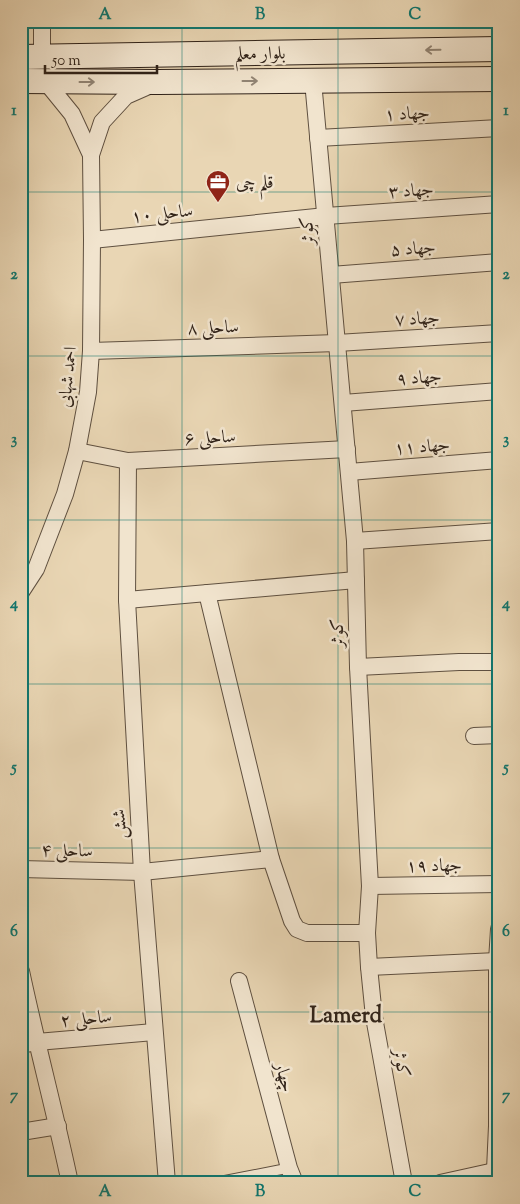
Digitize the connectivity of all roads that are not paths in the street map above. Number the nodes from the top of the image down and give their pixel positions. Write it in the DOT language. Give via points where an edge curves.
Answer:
graph roads {
  1 [pos="42,21"];
  2 [pos="470,50"];
  3 [pos="499,50"];
  4 [pos="32,57"];
  5 [pos="471,79"];
  6 [pos="499,79"];
  7 [pos="21,81"];
  8 [pos="313,81"];
  9 [pos="46,82"];
  10 [pos="157,82"];
  11 [pos="499,128"];
  12 [pos="318,138"];
  13 [pos="91,154"];
  14 [pos="499,204"];
  15 [pos="326,216"];
  16 [pos="92,240"];
  17 [pos="499,262"];
  18 [pos="331,275"];
  19 [pos="499,333"];
  20 [pos="337,343"];
  21 [pos="91,351"];
  22 [pos="499,391"];
  23 [pos="343,403"];
  24 [pos="347,449"];
  25 [pos="77,451"];
  26 [pos="499,460"];
  27 [pos="128,461"];
  28 [pos="349,472"];
  29 [pos="499,531"];
  30 [pos="355,541"];
  31 [pos="356,580"];
  32 [pos="21,592"];
  33 [pos="207,593"];
  34 [pos="127,600"];
  35 [pos="499,662"];
  36 [pos="358,667"];
  37 [pos="499,735"];
  38 [pos="474,736"];
  39 [pos="271,859"];
  40 [pos="21,869"];
  41 [pos="142,872"];
  42 [pos="499,884"];
  43 [pos="370,886"];
  44 [pos="499,929"];
  45 [pos="366,934"];
  46 [pos="497,961"];
  47 [pos="369,967"];
  48 [pos="21,970"];
  49 [pos="239,981"];
  50 [pos="154,1032"];
  51 [pos="29,1044"];
  52 [pos="58,1126"];
  53 [pos="21,1132"];
  54 [pos="497,1170"];
  55 [pos="292,1176"];
  56 [pos="70,1183"];
  57 [pos="167,1183"];
  58 [pos="212,1183"];
  59 [pos="404,1183"];
  60 [pos="440,1183"];
  1 -- 4 [label="street"];
  2 -- 3 [label="street, بلوار معلم"];
  2 -- 4 [label="street, بلوار معلم, one-way"];
  2 -- 5 [label="street"];
  5 -- 6 [label="street, بلوار معلم"];
  5 -- 8 [label="street, بلوار معلم"];
  7 -- 9 [label="street, بلوار معلم"];
  10 -- 8 [label="street, بلوار معلم, one-way"];
  8 -- 12 [label="street, کوثر"];
  9 -- 10 [label="street, بلوار معلم, one-way"];
  9 -- 13 [label="street, احمد شهابی" via="72,114"];
  10 -- 13 [label="street, احمد شهابی" via="126,96 102,122"];
  11 -- 12 [label="street, جهاد ۱"];
  12 -- 15 [label="street, کوثر"];
  13 -- 16 [label="street, احمد شهابی"];
  14 -- 15 [label="street, جهاد ۳"];
  15 -- 16 [label="street, ساحلی ۱۰"];
  15 -- 18 [label="street, کوثر"];
  16 -- 21 [label="street, احمد شهابی"];
  17 -- 18 [label="street, جهاد ۵"];
  18 -- 20 [label="street, کوثر"];
  19 -- 20 [label="street, جهاد ۷"];
  20 -- 21 [label="street, ساحلی ۸"];
  20 -- 23 [label="street, کوثر"];
  21 -- 25 [label="street, احمد شهابی" via="88,392"];
  22 -- 23 [label="street, جهاد ۹"];
  23 -- 24 [label="street, کوثر"];
  24 -- 27 [label="street, ساحلی ۶"];
  24 -- 28 [label="street, کوثر"];
  25 -- 27 [label="street, ساحلی ۶"];
  25 -- 32 [label="street, احمد شهابی" via="65,494 36,568"];
  26 -- 28 [label="street, جهاد ۱۱"];
  27 -- 34 [label="street, شش"];
  28 -- 30 [label="street, کوثر"];
  29 -- 30 [label="street"];
  30 -- 31 [label="street, کوثر"];
  31 -- 33 [label="street"];
  31 -- 36 [label="street, کوثر"];
  33 -- 34 [label="street"];
  33 -- 39 [label="street"];
  34 -- 41 [label="street, شش"];
  35 -- 36 [label="street"];
  36 -- 43 [label="street, کوثر"];
  37 -- 38 [label="street"];
  39 -- 41 [label="street, ساحلی ۴"];
  39 -- 45 [label="street" via="297,929 307,933"];
  40 -- 41 [label="street, ساحلی ۴"];
  41 -- 50 [label="street, شش"];
  42 -- 43 [label="street, جهاد ۱۹"];
  43 -- 45 [label="street, کوثر"];
  44 -- 46 [label="street"];
  45 -- 47 [label="street, کوثر"];
  46 -- 47 [label="street"];
  46 -- 54 [label="street"];
  47 -- 59 [label="street, کوثر" via="374,1017"];
  48 -- 51 [label="street"];
  49 -- 55 [label="street, چهار"];
  50 -- 51 [label="street, ساحلی ۲"];
  50 -- 57 [label="street, شش"];
  51 -- 52 [label="street"];
  52 -- 53 [label="street"];
  52 -- 56 [label="street"];
  54 -- 60 [label="street"];
  55 -- 58 [label="lane"];
}
